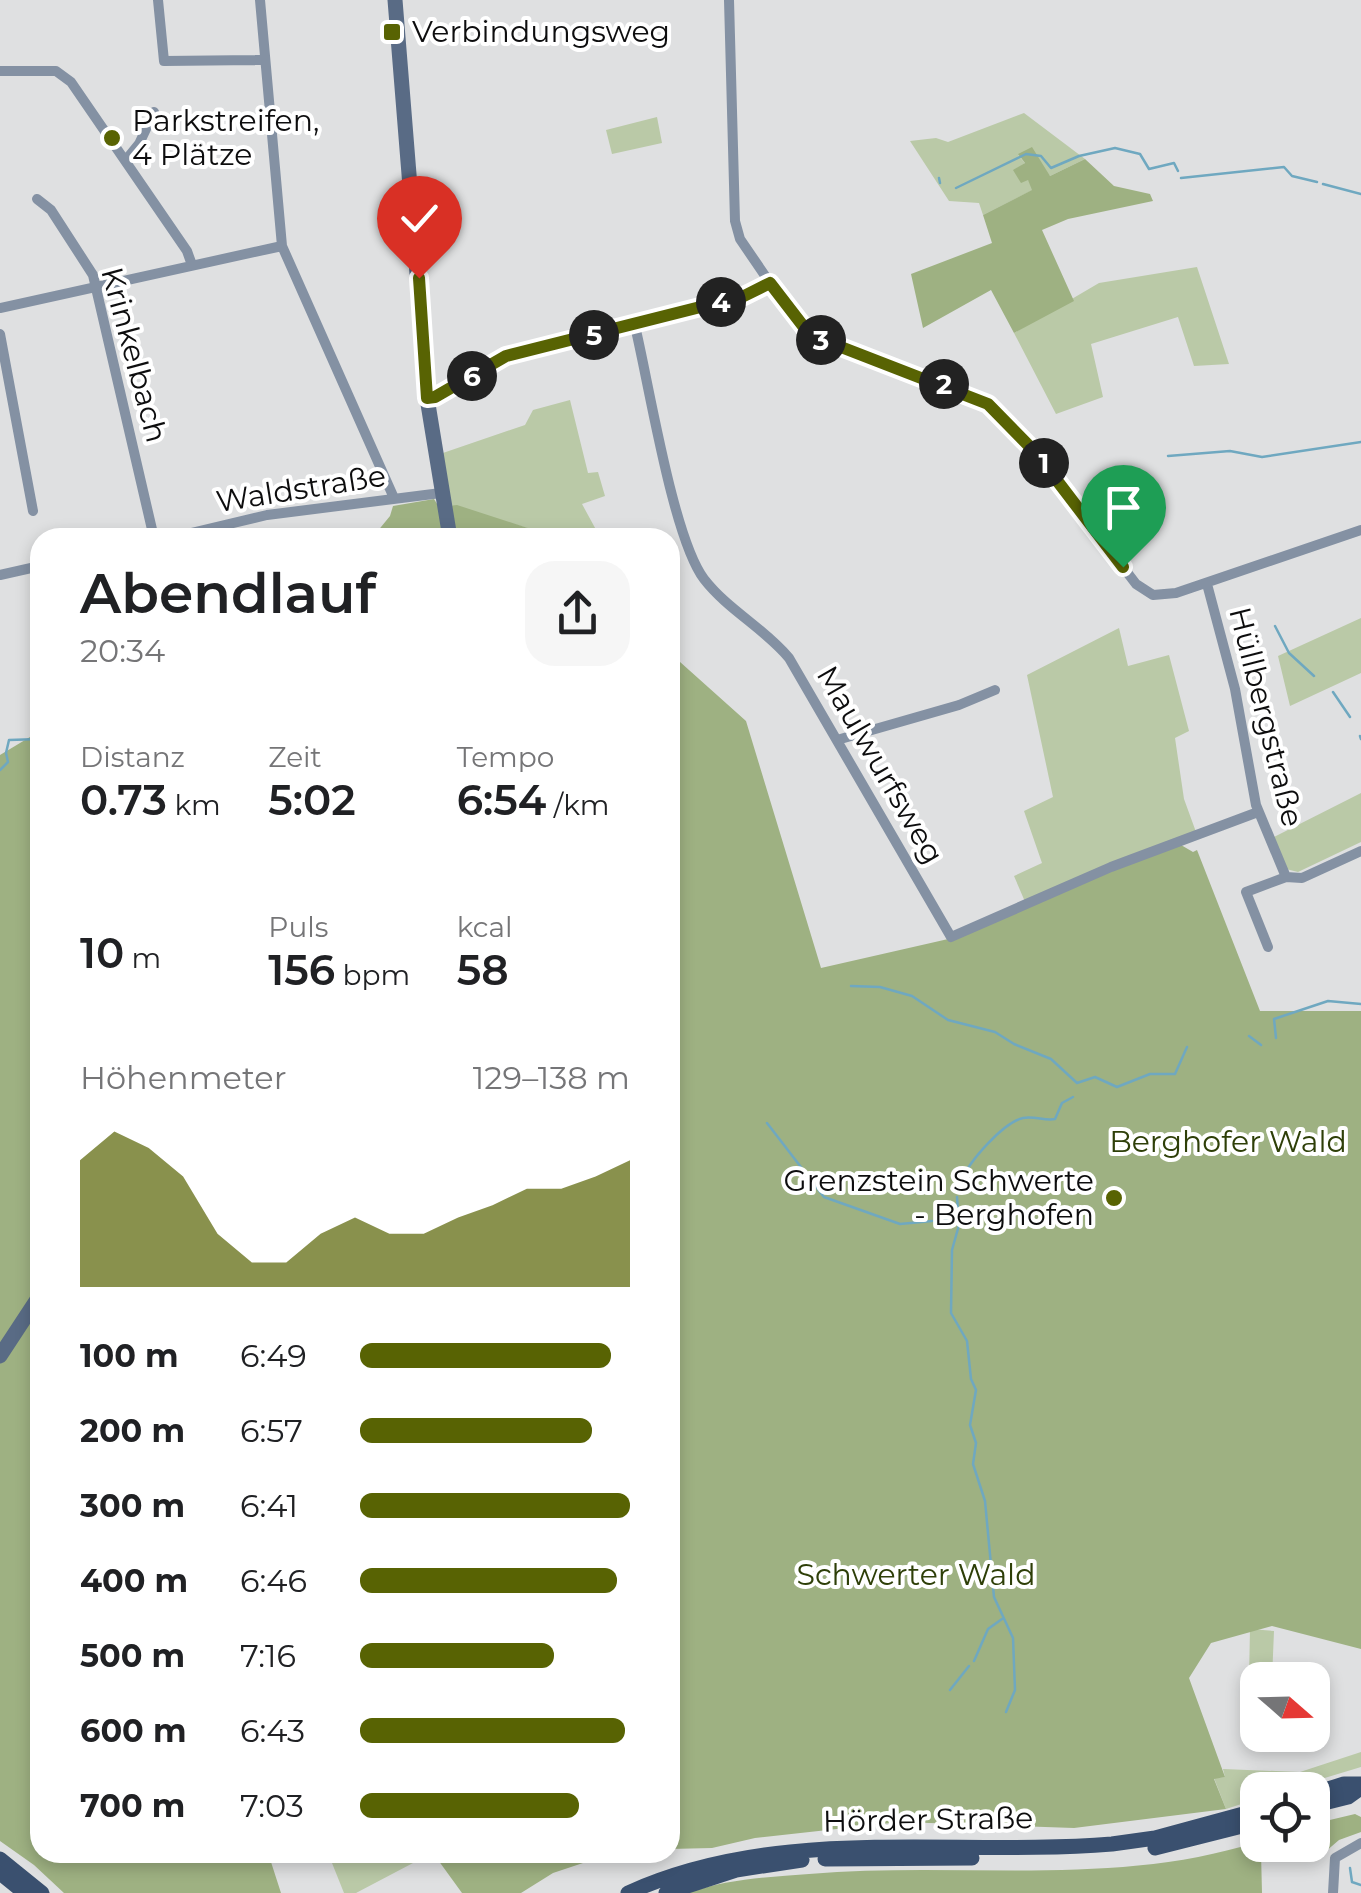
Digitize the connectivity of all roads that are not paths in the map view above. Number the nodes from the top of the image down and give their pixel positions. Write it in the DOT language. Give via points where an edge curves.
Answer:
graph roads {
  1 [pos="158,0"];
  2 [pos="260,0"];
  3 [pos="395,0"];
  4 [pos="729,0"];
  5 [pos="265,60"];
  6 [pos="0,71"];
  7 [pos="154,112"];
  8 [pos="126,160"];
  9 [pos="36,199"];
  10 [pos="282,246"];
  11 [pos="192,265"];
  12 [pos="770,283"];
  13 [pos="97,287"];
  14 [pos="0,308"];
  15 [pos="636,326"];
  16 [pos="0,334"];
  17 [pos="427,398"];
  18 [pos="441,494"];
  19 [pos="394,498"];
  20 [pos="32,511"];
  21 [pos="152,528"];
  22 [pos="212,528"];
  23 [pos="448,528"];
  24 [pos="1361,530"];
  25 [pos="30,568"];
  26 [pos="0,574"];
  27 [pos="1207,584"];
  28 [pos="995,690"];
  29 [pos="837,740"];
  30 [pos="1258,812"];
  31 [pos="1361,851"];
  32 [pos="1286,878"];
  33 [pos="1268,947"];
  34 [pos="30,1310"];
  35 [pos="0,1356"];
  36 [pos="1361,1786"];
  37 [pos="1330,1788"];
  38 [pos="1330,1802"];
  39 [pos="1240,1820"];
  40 [pos="1234,1823"];
  41 [pos="1240,1823"];
  42 [pos="1361,1843"];
  43 [pos="0,1859"];
  44 [pos="0,1872"];
  45 [pos="25,1893"];
  46 [pos="42,1893"];
  47 [pos="628,1893"];
  48 [pos="666,1893"];
  49 [pos="1333,1893"];
  1 -- 5 [label="street" via="164,61"];
  2 -- 5 [label="street"];
  3 -- 17 [label="main road"];
  4 -- 12 [label="street" via="735,221"];
  5 -- 10 [label="street"];
  6 -- 8 [label="street" via="64,76"];
  7 -- 8 [label="street"];
  8 -- 11 [label="street"];
  9 -- 13 [label="street, Krinkelbach" via="52,210"];
  10 -- 11 [label="street"];
  10 -- 19 [label="street"];
  11 -- 13 [label="street"];
  12 -- 15 [label="street"];
  12 -- 27 [label="street" via="810,335 971,394 996,410 1141,589 1162,596"];
  13 -- 14 [label="street"];
  13 -- 21 [label="street, Krinkelbach"];
  15 -- 17 [label="street" via="506,356"];
  15 -- 29 [label="street, Maulwurfsweg" via="697,568 789,658"];
  16 -- 20 [label="street"];
  17 -- 18 [label="main road"];
  18 -- 19 [label="street, Waldstraße"];
  18 -- 23 [label="main road"];
  19 -- 22 [label="street, Waldstraße"];
  24 -- 27 [label="street"];
  25 -- 26 [label="street"];
  27 -- 30 [label="street, Hüllbergstraße"];
  28 -- 29 [label="street"];
  29 -- 30 [label="street, Maulwurfsweg" via="951,937"];
  30 -- 32 [label="street, Hüllbergstraße"];
  31 -- 32 [label="street" via="1302,878"];
  32 -- 33 [label="street" via="1246,892"];
  34 -- 35 [label="main road"];
  36 -- 37 [label="main road"];
  36 -- 38 [label="main road"];
  39 -- 40 [label="main road"];
  40 -- 41 [label="main road"];
  40 -- 47 [label="main road, Hörder Straße" via="1090,1846 777,1852 712,1863"];
  40 -- 48 [label="main road, Hörder Straße" via="1171,1845 1109,1854 765,1864"];
  42 -- 49 [label="street" via="1335,1858"];
  43 -- 46 [label="main road"];
  44 -- 45 [label="main road"];
}
